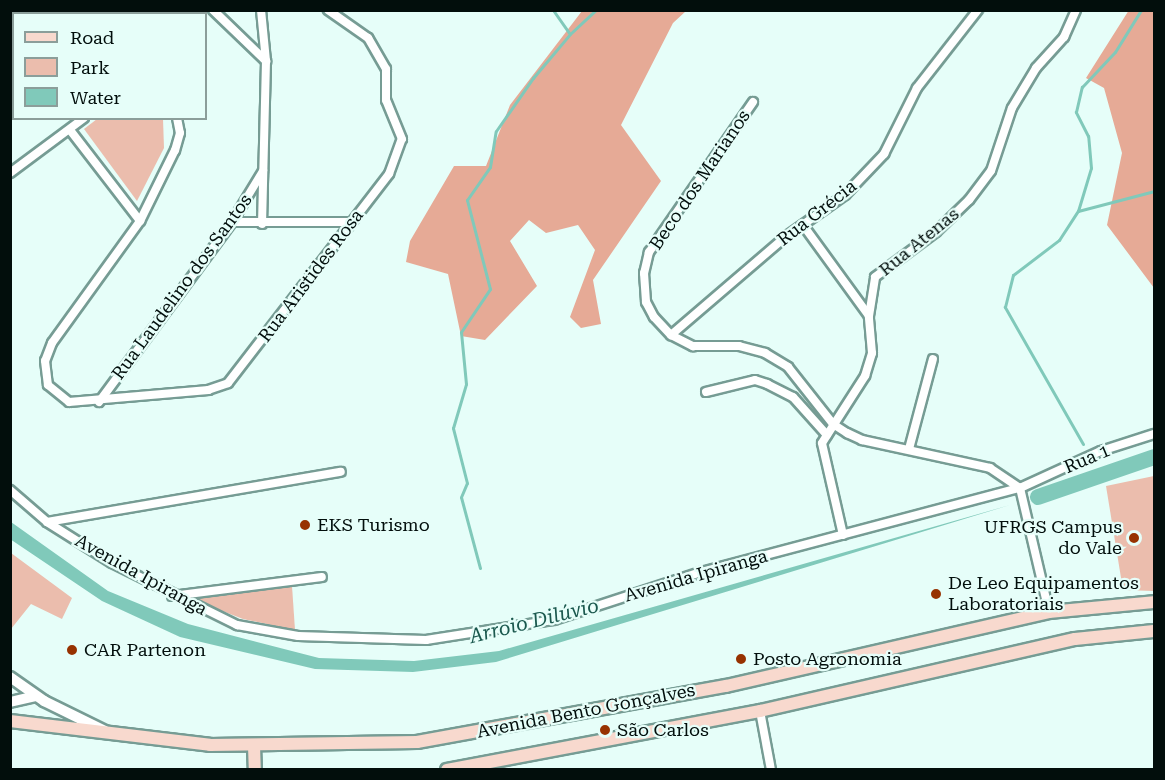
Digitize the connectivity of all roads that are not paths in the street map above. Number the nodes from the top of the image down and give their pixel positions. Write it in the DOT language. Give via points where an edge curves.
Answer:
graph roads {
  1 [pos="213,10"];
  2 [pos="261,10"];
  3 [pos="328,10"];
  4 [pos="978,10"];
  5 [pos="1076,10"];
  6 [pos="267,61"];
  7 [pos="753,102"];
  8 [pos="82,120"];
  9 [pos="177,120"];
  10 [pos="70,130"];
  11 [pos="263,171"];
  12 [pos="10,173"];
  13 [pos="140,221"];
  14 [pos="232,222"];
  15 [pos="351,222"];
  16 [pos="262,224"];
  17 [pos="802,225"];
  18 [pos="869,316"];
  19 [pos="671,335"];
  20 [pos="933,359"];
  21 [pos="706,392"];
  22 [pos="99,402"];
  23 [pos="833,424"];
  24 [pos="1155,434"];
  25 [pos="827,435"];
  26 [pos="909,449"];
  27 [pos="341,472"];
  28 [pos="1020,488"];
  29 [pos="10,490"];
  30 [pos="47,522"];
  31 [pos="843,535"];
  32 [pos="322,578"];
  33 [pos="172,596"];
  34 [pos="1155,602"];
  35 [pos="1048,612"];
  36 [pos="1155,631"];
  37 [pos="10,677"];
  38 [pos="35,696"];
  39 [pos="10,702"];
  40 [pos="760,711"];
  41 [pos="10,721"];
  42 [pos="116,736"];
  43 [pos="254,746"];
  44 [pos="255,770"];
  45 [pos="447,770"];
  46 [pos="771,770"];
  1 -- 6 [label="street"];
  2 -- 6 [label="street, Rua Laudelino dos Santos"];
  3 -- 15 [label="street, Rua Aristides Rosa" via="368,38 378,51 386,69 386,100 402,139 389,174"];
  4 -- 17 [label="street, Rua Grécia" via="917,88 884,154 845,195"];
  5 -- 18 [label="street, Rua Atenas" via="1064,37 1036,68 1012,108 991,171 969,200 936,232 875,277"];
  6 -- 11 [label="street, Rua Laudelino dos Santos"];
  7 -- 19 [label="street, Beco dos Marianos" via="649,252 644,273 646,302"];
  8 -- 10 [label="street"];
  9 -- 13 [label="street" via="180,133 175,150"];
  10 -- 12 [label="street"];
  10 -- 13 [label="street"];
  11 -- 14 [label="street, Rua Laudelino dos Santos"];
  11 -- 16 [label="street, Rua Laudelino dos Santos"];
  13 -- 22 [label="street, Rua Aristides Rosa" via="52,343 45,361 48,385 69,402"];
  14 -- 16 [label="street"];
  14 -- 22 [label="street, Rua Laudelino dos Santos"];
  15 -- 16 [label="street"];
  15 -- 22 [label="street, Rua Aristides Rosa" via="228,383 208,390"];
  17 -- 18 [label="street"];
  17 -- 19 [label="street, Rua Grécia"];
  18 -- 23 [label="street, Rua Atenas" via="872,353 865,376"];
  19 -- 23 [label="street" via="693,346 739,346 765,353 788,367"];
  20 -- 26 [label="street"];
  21 -- 25 [label="street" via="755,380 767,384 793,397"];
  23 -- 25 [label="street, Rua Atenas"];
  23 -- 26 [label="street" via="862,440"];
  24 -- 28 [label="street, Rua 1" via="1101,451"];
  25 -- 31 [label="street" via="823,450"];
  26 -- 28 [label="street" via="990,468"];
  27 -- 30 [label="street"];
  28 -- 31 [label="street, Avenida Ipiranga"];
  28 -- 35 [label="street"];
  29 -- 30 [label="street, Avenida Ipiranga"];
  30 -- 33 [label="street, Avenida Ipiranga"];
  31 -- 33 [label="street, Avenida Ipiranga" via="693,574 554,620 426,640 298,636 237,625"];
  32 -- 33 [label="street"];
  34 -- 35 [label="main road, Avenida Bento Gonçalves"];
  35 -- 43 [label="main road, Avenida Bento Gonçalves" via="726,686 417,742"];
  36 -- 40 [label="main road, Avenida Bento Gonçalves" via="1075,639"];
  37 -- 38 [label="main road"];
  38 -- 39 [label="main road"];
  38 -- 42 [label="main road"];
  40 -- 45 [label="main road, Avenida Bento Gonçalves"];
  40 -- 46 [label="street"];
  41 -- 42 [label="main road, Avenida Bento Gonçalves"];
  42 -- 43 [label="main road, Avenida Bento Gonçalves"];
  43 -- 44 [label="main road"];
}
